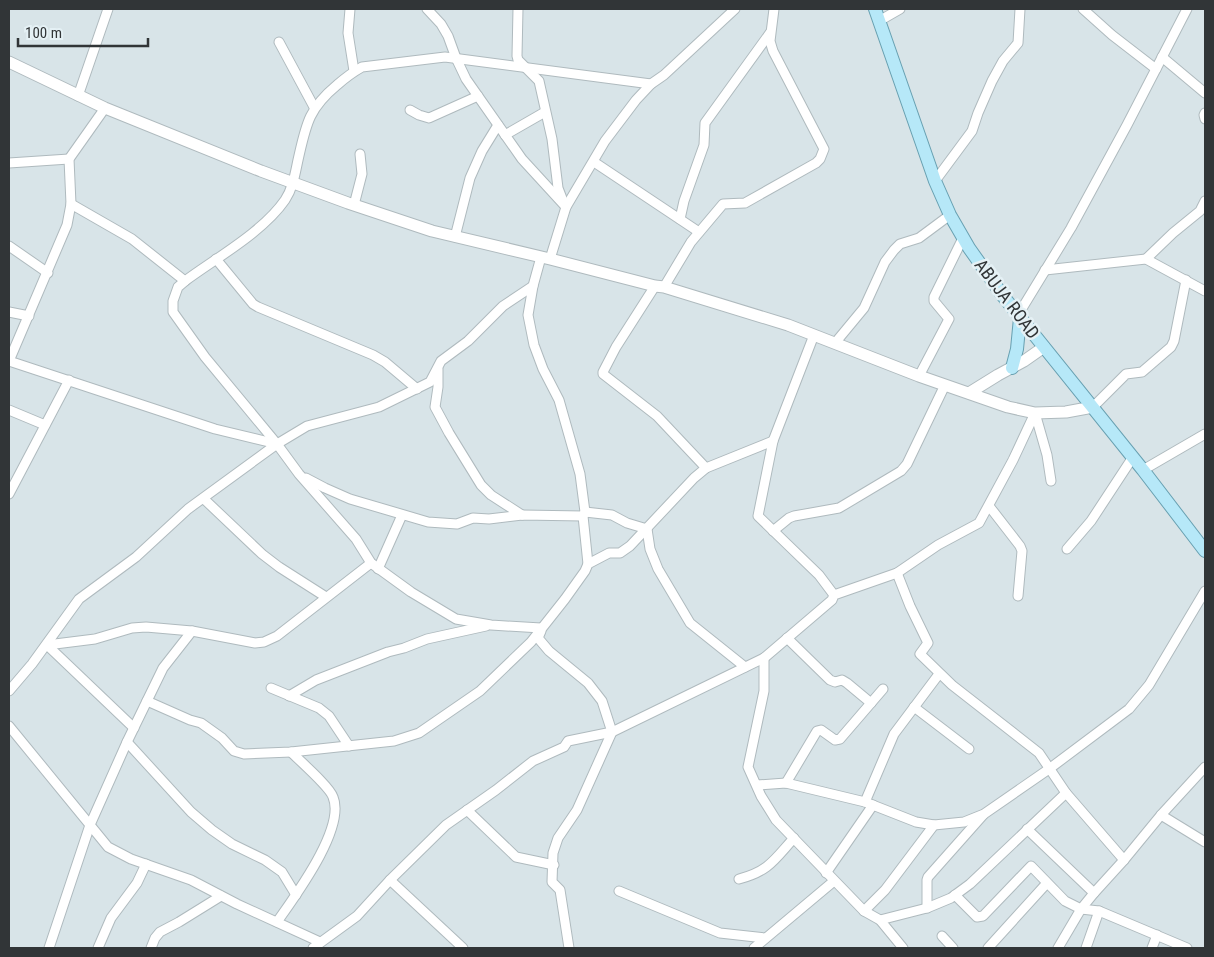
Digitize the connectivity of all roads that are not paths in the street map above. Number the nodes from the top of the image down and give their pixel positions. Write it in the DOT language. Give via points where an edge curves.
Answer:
graph roads {
  1 [pos="108,9"];
  2 [pos="350,9"];
  3 [pos="427,9"];
  4 [pos="518,9"];
  5 [pos="735,9"];
  6 [pos="774,9"];
  7 [pos="900,9"];
  8 [pos="1020,9"];
  9 [pos="1083,9"];
  10 [pos="1187,9"];
  11 [pos="877,15"];
  12 [pos="770,33"];
  13 [pos="279,42"];
  14 [pos="1162,57"];
  15 [pos="456,58"];
  16 [pos="9,62"];
  17 [pos="527,69"];
  18 [pos="1156,69"];
  19 [pos="354,71"];
  20 [pos="651,84"];
  21 [pos="1205,93"];
  22 [pos="78,96"];
  23 [pos="478,96"];
  24 [pos="104,108"];
  25 [pos="314,108"];
  26 [pos="410,110"];
  27 [pos="545,112"];
  28 [pos="1205,113"];
  29 [pos="1205,119"];
  30 [pos="498,126"];
  31 [pos="505,135"];
  32 [pos="360,154"];
  33 [pos="69,159"];
  34 [pos="594,162"];
  35 [pos="9,163"];
  36 [pos="935,181"];
  37 [pos="293,183"];
  38 [pos="1205,201"];
  39 [pos="71,204"];
  40 [pos="354,205"];
  41 [pos="566,207"];
  42 [pos="1203,212"];
  43 [pos="950,215"];
  44 [pos="680,219"];
  45 [pos="699,232"];
  46 [pos="456,237"];
  47 [pos="962,238"];
  48 [pos="9,246"];
  49 [pos="546,258"];
  50 [pos="216,259"];
  51 [pos="1146,259"];
  52 [pos="1045,270"];
  53 [pos="48,273"];
  54 [pos="1186,280"];
  55 [pos="185,281"];
  56 [pos="533,286"];
  57 [pos="659,287"];
  58 [pos="1205,291"];
  59 [pos="9,312"];
  60 [pos="29,316"];
  61 [pos="1019,316"];
  62 [pos="814,335"];
  63 [pos="835,343"];
  64 [pos="1044,347"];
  65 [pos="9,361"];
  66 [pos="438,368"];
  67 [pos="1012,368"];
  68 [pos="919,376"];
  69 [pos="69,380"];
  70 [pos="944,385"];
  71 [pos="418,389"];
  72 [pos="968,394"];
  73 [pos="1093,407"];
  74 [pos="9,410"];
  75 [pos="1035,413"];
  76 [pos="45,425"];
  77 [pos="1205,434"];
  78 [pos="773,441"];
  79 [pos="277,444"];
  80 [pos="1133,457"];
  81 [pos="706,468"];
  82 [pos="1144,470"];
  83 [pos="299,474"];
  84 [pos="1051,481"];
  85 [pos="9,494"];
  86 [pos="204,498"];
  87 [pos="989,506"];
  88 [pos="584,514"];
  89 [pos="402,515"];
  90 [pos="522,515"];
  91 [pos="647,529"];
  92 [pos="773,531"];
  93 [pos="1067,549"];
  94 [pos="1205,551"];
  95 [pos="588,564"];
  96 [pos="375,566"];
  97 [pos="897,573"];
  98 [pos="1205,591"];
  99 [pos="834,595"];
  100 [pos="1018,596"];
  101 [pos="326,597"];
  102 [pos="491,625"];
  103 [pos="541,629"];
  104 [pos="192,632"];
  105 [pos="787,638"];
  106 [pos="47,645"];
  107 [pos="764,658"];
  108 [pos="745,667"];
  109 [pos="939,674"];
  110 [pos="271,688"];
  111 [pos="883,689"];
  112 [pos="9,691"];
  113 [pos="289,696"];
  114 [pos="147,701"];
  115 [pos="871,703"];
  116 [pos="914,706"];
  117 [pos="9,726"];
  118 [pos="134,728"];
  119 [pos="612,732"];
  120 [pos="127,742"];
  121 [pos="350,746"];
  122 [pos="969,749"];
  123 [pos="291,752"];
  124 [pos="1205,767"];
  125 [pos="1049,770"];
  126 [pos="786,782"];
  127 [pos="757,785"];
  128 [pos="1066,793"];
  129 [pos="869,804"];
  130 [pos="467,810"];
  131 [pos="984,814"];
  132 [pos="1161,815"];
  133 [pos="90,825"];
  134 [pos="934,825"];
  135 [pos="1027,829"];
  136 [pos="794,838"];
  137 [pos="1205,842"];
  138 [pos="1124,860"];
  139 [pos="146,864"];
  140 [pos="554,865"];
  141 [pos="826,873"];
  142 [pos="739,879"];
  143 [pos="390,880"];
  144 [pos="834,881"];
  145 [pos="1047,883"];
  146 [pos="619,891"];
  147 [pos="1094,893"];
  148 [pos="296,895"];
  149 [pos="955,895"];
  150 [pos="221,896"];
  151 [pos="927,908"];
  152 [pos="1081,909"];
  153 [pos="864,911"];
  154 [pos="1099,911"];
  155 [pos="880,920"];
  156 [pos="277,922"];
  157 [pos="1157,935"];
  158 [pos="942,936"];
  159 [pos="765,938"];
  160 [pos="320,942"];
  161 [pos="49,948"];
  162 [pos="98,948"];
  163 [pos="151,948"];
  164 [pos="312,948"];
  165 [pos="463,948"];
  166 [pos="568,948"];
  167 [pos="754,948"];
  168 [pos="903,948"];
  169 [pos="953,948"];
  170 [pos="988,948"];
  171 [pos="1058,948"];
  172 [pos="1086,948"];
  173 [pos="1152,948"];
  174 [pos="1187,948"];
  1 -- 22 [label="street"];
  2 -- 19 [label="street" via="348,33"];
  3 -- 15 [label="street" via="441,24"];
  4 -- 17 [label="street" via="517,56"];
  5 -- 20 [label="street"];
  6 -- 12 [label="street"];
  7 -- 11 [label="street"];
  8 -- 36 [label="street" via="1018,42 992,81 972,131"];
  9 -- 18 [label="street"];
  10 -- 14 [label="street"];
  11 -- 36 [label="main road, ABUJA ROAD"];
  12 -- 44 [label="street" via="705,123 704,146"];
  12 -- 45 [label="street" via="773,51 824,149 823,155 816,163 745,203 722,204"];
  13 -- 25 [label="street"];
  14 -- 18 [label="street"];
  14 -- 21 [label="street"];
  15 -- 17 [label="street"];
  15 -- 19 [label="street" via="362,67"];
  15 -- 23 [label="street"];
  16 -- 22 [label="street"];
  17 -- 20 [label="street"];
  17 -- 27 [label="street" via="540,81"];
  18 -- 52 [label="street"];
  19 -- 25 [label="street"];
  20 -- 34 [label="street" via="605,141"];
  22 -- 24 [label="street"];
  23 -- 26 [label="street" via="429,118"];
  23 -- 30 [label="street"];
  24 -- 33 [label="street"];
  24 -- 37 [label="street"];
  25 -- 37 [label="street" via="306,124"];
  27 -- 31 [label="street"];
  27 -- 41 [label="street" via="558,188"];
  28 -- 29 [label="street"];
  30 -- 31 [label="street"];
  30 -- 46 [label="street" via="470,178"];
  31 -- 41 [label="street" via="522,159"];
  32 -- 40 [label="street" via="362,174"];
  33 -- 35 [label="street"];
  33 -- 39 [label="street"];
  34 -- 41 [label="street"];
  34 -- 44 [label="street"];
  36 -- 43 [label="main road, ABUJA ROAD"];
  37 -- 40 [label="street"];
  37 -- 50 [label="street" via="287,198 269,220"];
  38 -- 42 [label="street"];
  39 -- 53 [label="street" via="67,226"];
  39 -- 55 [label="street" via="132,240"];
  40 -- 46 [label="street"];
  41 -- 49 [label="street"];
  42 -- 51 [label="street" via="1173,233"];
  43 -- 47 [label="main road, ABUJA ROAD"];
  43 -- 63 [label="street" via="919,238 900,244 894,250 864,308"];
  44 -- 45 [label="street"];
  45 -- 57 [label="street" via="672,277"];
  46 -- 49 [label="street"];
  47 -- 61 [label="main road, ABUJA ROAD"];
  47 -- 68 [label="street" via="934,297 949,319"];
  48 -- 53 [label="street"];
  49 -- 56 [label="street"];
  49 -- 57 [label="street"];
  50 -- 55 [label="street"];
  50 -- 71 [label="street" via="252,304 373,355"];
  51 -- 52 [label="street"];
  51 -- 54 [label="street"];
  52 -- 61 [label="street"];
  53 -- 60 [label="street"];
  54 -- 58 [label="street"];
  54 -- 73 [label="street" via="1171,347 1142,372 1126,374"];
  55 -- 79 [label="street" via="178,287 172,301 173,312 205,357"];
  56 -- 66 [label="street" via="503,306"];
  56 -- 88 [label="street" via="528,315 534,345 558,400 580,474"];
  57 -- 62 [label="street"];
  57 -- 81 [label="street" via="616,347 603,374 657,416"];
  59 -- 60 [label="street"];
  60 -- 65 [label="street"];
  61 -- 64 [label="main road, ABUJA ROAD"];
  61 -- 67 [label="main road"];
  62 -- 63 [label="street"];
  62 -- 78 [label="street"];
  63 -- 68 [label="street"];
  64 -- 67 [label="street"];
  64 -- 73 [label="main road, ABUJA ROAD"];
  65 -- 69 [label="street"];
  66 -- 71 [label="street" via="430,382"];
  66 -- 90 [label="street" via="435,407 449,433 481,486"];
  67 -- 72 [label="street"];
  68 -- 70 [label="street"];
  69 -- 76 [label="street"];
  69 -- 79 [label="street" via="215,429"];
  70 -- 72 [label="street"];
  70 -- 92 [label="street" via="901,471 839,508 794,516"];
  71 -- 79 [label="street" via="379,407 307,426"];
  72 -- 75 [label="street"];
  73 -- 75 [label="street"];
  73 -- 80 [label="main road, ABUJA ROAD"];
  74 -- 76 [label="street"];
  75 -- 84 [label="street"];
  75 -- 87 [label="street"];
  76 -- 85 [label="street"];
  77 -- 82 [label="street"];
  78 -- 81 [label="street"];
  78 -- 92 [label="street" via="758,516"];
  79 -- 83 [label="street"];
  79 -- 86 [label="street"];
  80 -- 82 [label="main road, ABUJA ROAD"];
  80 -- 93 [label="street" via="1091,521"];
  81 -- 91 [label="street"];
  82 -- 94 [label="main road, ABUJA ROAD"];
  83 -- 89 [label="street" via="350,499"];
  83 -- 96 [label="street" via="356,539"];
  86 -- 101 [label="street" via="262,554"];
  86 -- 106 [label="street" via="136,557 79,599"];
  87 -- 97 [label="street" via="979,523 938,545"];
  87 -- 100 [label="street" via="1022,551"];
  88 -- 90 [label="street"];
  88 -- 91 [label="street" via="612,515"];
  88 -- 95 [label="street"];
  89 -- 90 [label="street" via="428,522 457,524 472,518"];
  89 -- 96 [label="street"];
  91 -- 95 [label="street" via="620,553 609,553"];
  91 -- 108 [label="street" via="658,569 690,623"];
  92 -- 99 [label="street" via="819,575"];
  95 -- 103 [label="street"];
  96 -- 101 [label="street"];
  96 -- 102 [label="street" via="456,619"];
  97 -- 99 [label="street"];
  97 -- 109 [label="street" via="928,643 920,654"];
  98 -- 125 [label="street" via="1149,685 1136,701"];
  99 -- 105 [label="street"];
  101 -- 104 [label="street" via="277,636 264,642"];
  102 -- 103 [label="street"];
  102 -- 113 [label="street" via="427,639 388,652 316,680"];
  103 -- 119 [label="street" via="538,638 549,651 588,683 602,701"];
  103 -- 121 [label="street" via="480,691 419,733 394,741"];
  104 -- 106 [label="street" via="146,626 95,639"];
  104 -- 114 [label="street" via="163,668"];
  105 -- 107 [label="street"];
  105 -- 115 [label="street" via="830,680 842,680"];
  106 -- 112 [label="street"];
  106 -- 118 [label="street"];
  107 -- 108 [label="street"];
  107 -- 127 [label="street" via="764,692 748,766"];
  108 -- 119 [label="street"];
  109 -- 116 [label="street"];
  109 -- 125 [label="street" via="1038,753"];
  110 -- 113 [label="street"];
  111 -- 115 [label="street"];
  113 -- 121 [label="street" via="319,708 329,716"];
  114 -- 118 [label="street"];
  114 -- 123 [label="street" via="201,723 234,751 244,754"];
  115 -- 126 [label="street" via="837,740 821,730 817,732"];
  116 -- 122 [label="street"];
  116 -- 129 [label="street" via="894,734"];
  117 -- 133 [label="street"];
  118 -- 120 [label="street"];
  119 -- 130 [label="street" via="568,741 564,747 533,761"];
  119 -- 140 [label="street" via="577,810 558,838 553,853"];
  120 -- 133 [label="street"];
  120 -- 148 [label="street" via="190,812 232,844 282,872"];
  121 -- 123 [label="street"];
  123 -- 148 [label="street" via="333,796 336,817 319,858"];
  124 -- 132 [label="street"];
  125 -- 128 [label="street"];
  125 -- 131 [label="street"];
  126 -- 127 [label="street"];
  126 -- 129 [label="street"];
  127 -- 136 [label="street" via="776,820"];
  128 -- 135 [label="street"];
  128 -- 138 [label="street"];
  129 -- 134 [label="street" via="916,822"];
  129 -- 141 [label="street"];
  130 -- 140 [label="street" via="516,858"];
  130 -- 143 [label="street" via="446,825"];
  131 -- 134 [label="street" via="964,822"];
  131 -- 151 [label="street" via="928,877"];
  132 -- 137 [label="street"];
  132 -- 138 [label="street"];
  133 -- 139 [label="street" via="108,847"];
  133 -- 161 [label="street"];
  134 -- 153 [label="street" via="885,890"];
  135 -- 147 [label="street"];
  135 -- 149 [label="street"];
  136 -- 141 [label="street"];
  136 -- 142 [label="street" via="766,868"];
  138 -- 147 [label="street"];
  139 -- 150 [label="street" via="191,880"];
  139 -- 162 [label="street" via="137,883 110,918"];
  140 -- 166 [label="street" via="552,882 560,890"];
  141 -- 144 [label="street"];
  143 -- 160 [label="street" via="357,916"];
  143 -- 165 [label="street"];
  144 -- 153 [label="street"];
  144 -- 159 [label="street"];
  145 -- 149 [label="street" via="1031,866 979,917"];
  145 -- 152 [label="street" via="1066,901"];
  145 -- 170 [label="street"];
  146 -- 159 [label="street" via="720,933"];
  147 -- 152 [label="street"];
  148 -- 156 [label="street"];
  149 -- 151 [label="street"];
  150 -- 156 [label="street"];
  150 -- 163 [label="street" via="160,932"];
  151 -- 155 [label="street"];
  152 -- 154 [label="street"];
  152 -- 171 [label="street"];
  153 -- 155 [label="street"];
  154 -- 157 [label="street"];
  154 -- 172 [label="street"];
  155 -- 168 [label="street"];
  156 -- 160 [label="street"];
  157 -- 173 [label="street"];
  157 -- 174 [label="street"];
  158 -- 169 [label="street"];
  159 -- 167 [label="street"];
  160 -- 164 [label="street"];
}
